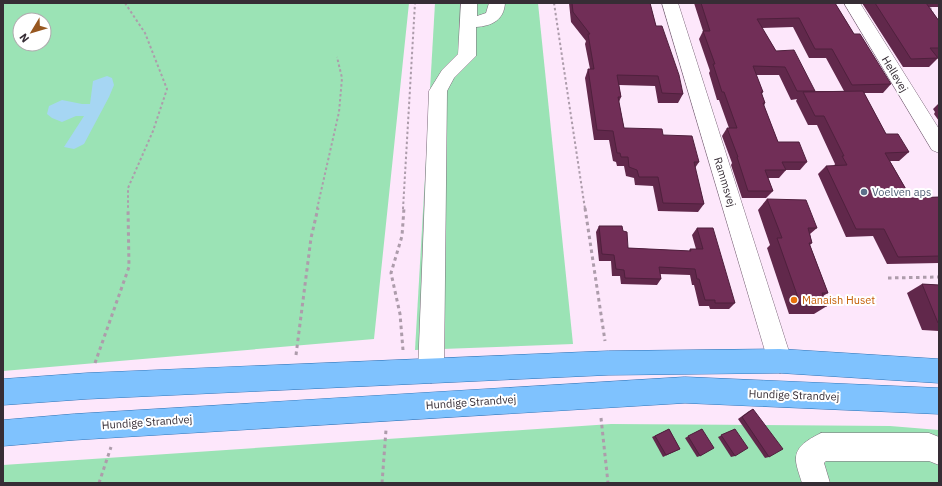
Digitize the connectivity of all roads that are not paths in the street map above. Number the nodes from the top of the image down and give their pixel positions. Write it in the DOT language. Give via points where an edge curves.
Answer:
graph roads {
  1 [pos="497,3"];
  2 [pos="670,3"];
  3 [pos="852,3"];
  4 [pos="469,13"];
  5 [pos="939,145"];
  6 [pos="780,361"];
  7 [pos="431,371"];
  8 [pos="939,371"];
  9 [pos="3,392"];
  10 [pos="939,401"];
  11 [pos="3,433"];
  12 [pos="939,451"];
  13 [pos="816,483"];
  1 -- 4 [label="street" via="494,17 484,22"];
  2 -- 6 [label="street, Rammsvej"];
  3 -- 5 [label="street, Hellevej"];
  4 -- 7 [label="street" via="467,56 448,74 438,91"];
  6 -- 7 [label="main road" via="608,363"];
  6 -- 8 [label="main road"];
  7 -- 9 [label="main road"];
  10 -- 11 [label="main road, Hundige Strandvej" via="685,390"];
  12 -- 13 [label="street" via="929,447 821,447 809,458"];
}
